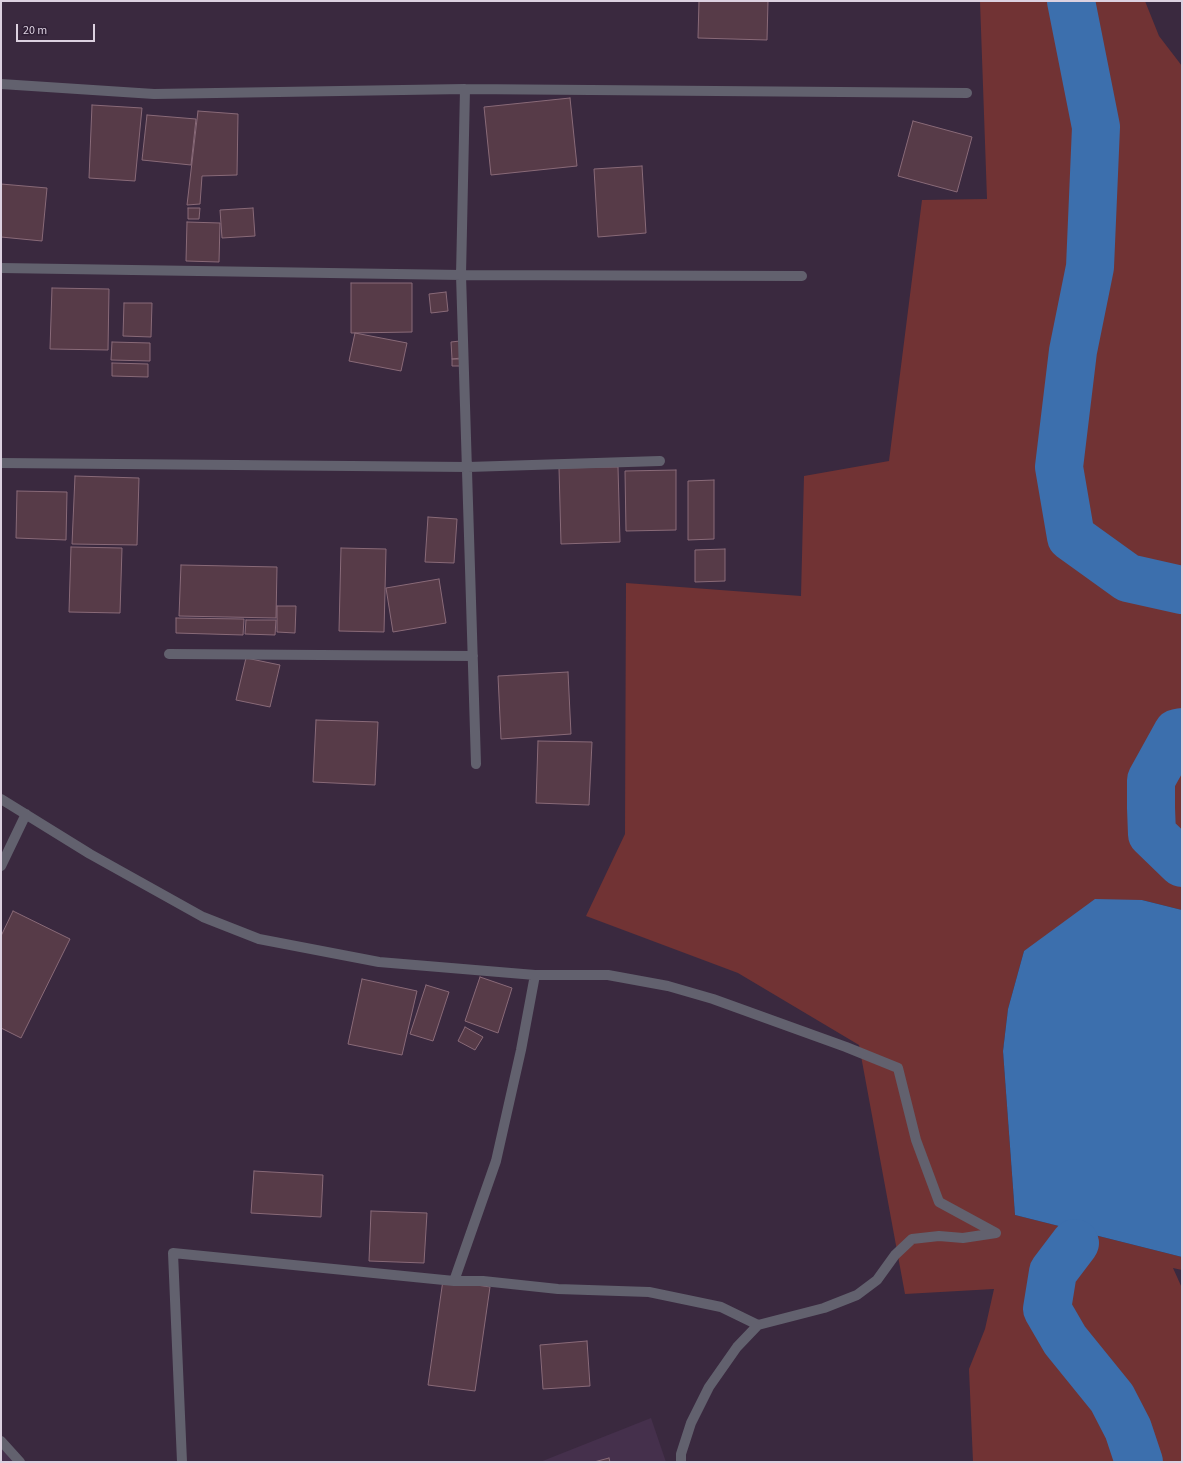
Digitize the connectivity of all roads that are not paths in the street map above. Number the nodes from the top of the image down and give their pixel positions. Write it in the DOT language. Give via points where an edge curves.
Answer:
graph roads {
  1 [pos="1,84"];
  2 [pos="465,89"];
  3 [pos="967,93"];
  4 [pos="1,268"];
  5 [pos="461,275"];
  6 [pos="802,276"];
  7 [pos="660,462"];
  8 [pos="1,463"];
  9 [pos="468,467"];
  10 [pos="169,654"];
  11 [pos="473,656"];
  12 [pos="476,764"];
  13 [pos="1,799"];
  14 [pos="26,814"];
  15 [pos="1,866"];
  16 [pos="535,975"];
  17 [pos="454,1281"];
  18 [pos="758,1325"];
  19 [pos="1,1441"];
  20 [pos="20,1462"];
  21 [pos="182,1462"];
  22 [pos="681,1462"];
  1 -- 2 [label="street" via="154,94"];
  2 -- 3 [label="street"];
  2 -- 5 [label="street"];
  4 -- 5 [label="street"];
  5 -- 6 [label="street"];
  5 -- 9 [label="street"];
  7 -- 9 [label="street"];
  8 -- 9 [label="street"];
  9 -- 11 [label="street"];
  10 -- 11 [label="street"];
  11 -- 12 [label="street"];
  13 -- 14 [label="street"];
  14 -- 15 [label="street"];
  14 -- 16 [label="street" via="90,854 203,917 260,938 379,962"];
  16 -- 17 [label="street" via="496,1161"];
  16 -- 18 [label="street" via="608,975 668,986 712,999 898,1068 916,1140 939,1202 996,1233 963,1238 939,1236 912,1239 895,1255 876,1280 858,1295 824,1308"];
  17 -- 18 [label="street" via="483,1281 558,1289 650,1292 721,1307"];
  17 -- 21 [label="street" via="173,1253"];
  18 -- 22 [label="street" via="737,1347 709,1387 691,1423"];
  19 -- 20 [label="street"];
}
